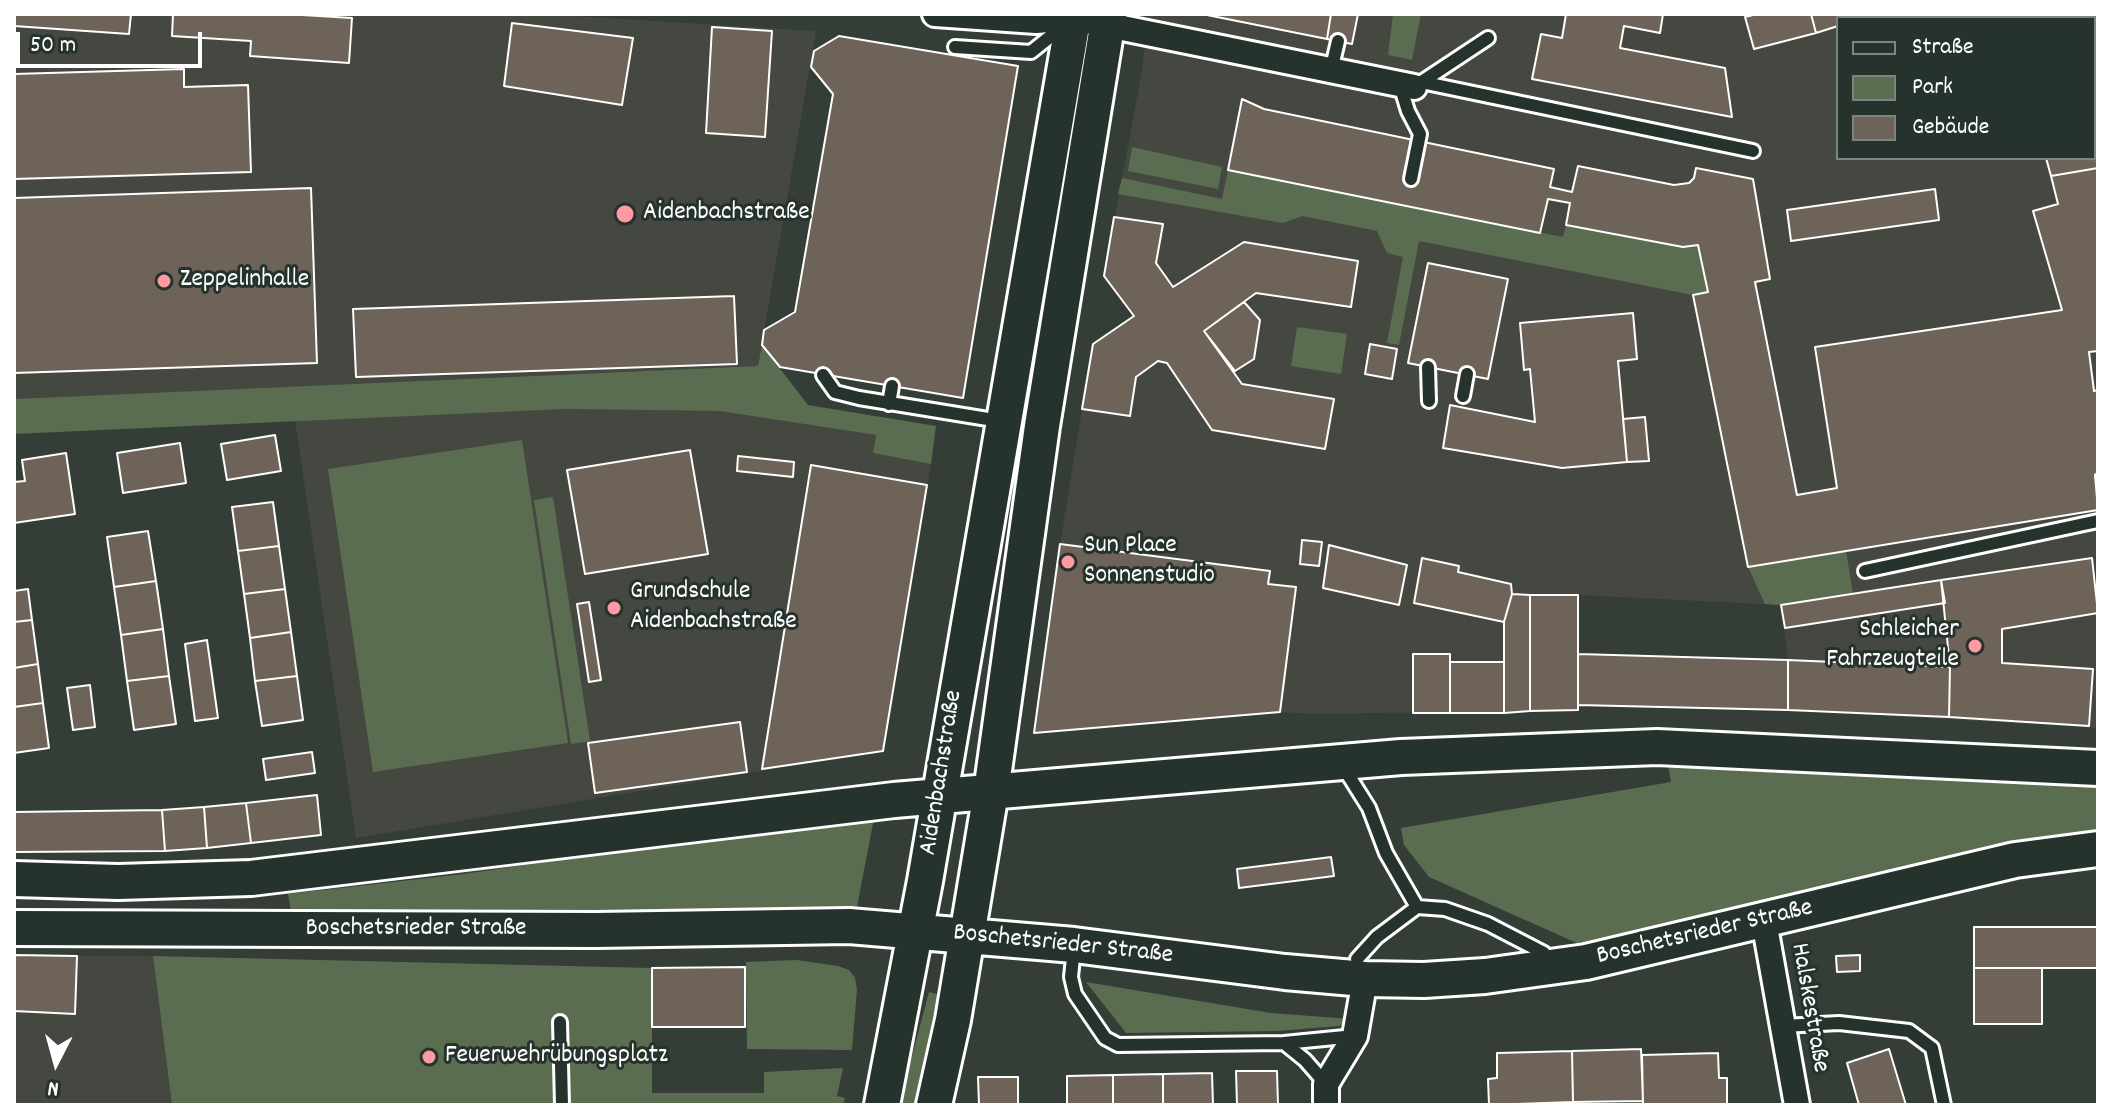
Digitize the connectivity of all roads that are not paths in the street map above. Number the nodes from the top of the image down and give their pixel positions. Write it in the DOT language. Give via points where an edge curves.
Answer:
graph roads {
  1 [pos="935,14"];
  2 [pos="1074,16"];
  3 [pos="1108,20"];
  4 [pos="1488,38"];
  5 [pos="1338,41"];
  6 [pos="955,47"];
  7 [pos="1331,71"];
  8 [pos="1412,85"];
  9 [pos="1753,151"];
  10 [pos="1411,179"];
  11 [pos="1428,367"];
  12 [pos="1467,374"];
  13 [pos="823,375"];
  14 [pos="892,386"];
  15 [pos="1463,396"];
  16 [pos="1429,401"];
  17 [pos="889,404"];
  18 [pos="1003,421"];
  19 [pos="1042,426"];
  20 [pos="2098,521"];
  21 [pos="1865,571"];
  22 [pos="2098,768"];
  23 [pos="1347,773"];
  24 [pos="991,792"];
  25 [pos="939,798"];
  26 [pos="2098,849"];
  27 [pos="14,879"];
  28 [pos="1417,907"];
  29 [pos="1764,921"];
  30 [pos="14,928"];
  31 [pos="916,931"];
  32 [pos="967,935"];
  33 [pos="1074,945"];
  34 [pos="1544,953"];
  35 [pos="1361,969"];
  36 [pos="560,1022"];
  37 [pos="1783,1026"];
  38 [pos="1355,1036"];
  39 [pos="1284,1043"];
  40 [pos="1326,1094"];
  41 [pos="562,1105"];
  42 [pos="882,1105"];
  43 [pos="934,1105"];
  44 [pos="1797,1105"];
  45 [pos="1944,1105"];
  1 -- 2 [label="street" via="1036,21"];
  2 -- 3 [label="street"];
  2 -- 6 [label="lane" via="1031,52"];
  2 -- 18 [label="main road, Aidenbachstraße"];
  3 -- 7 [label="street"];
  3 -- 19 [label="main road, Aidenbachstraße"];
  4 -- 8 [label="lane"];
  5 -- 7 [label="lane"];
  7 -- 8 [label="street"];
  8 -- 9 [label="lane"];
  8 -- 10 [label="lane" via="1408,111 1420,134"];
  11 -- 16 [label="lane"];
  12 -- 15 [label="lane"];
  13 -- 17 [label="lane" via="835,392"];
  14 -- 17 [label="lane"];
  17 -- 18 [label="lane"];
  18 -- 19 [label="main road"];
  18 -- 25 [label="main road, Aidenbachstraße"];
  19 -- 24 [label="main road, Aidenbachstraße"];
  20 -- 21 [label="lane"];
  22 -- 24 [label="main road" via="1657,747 1374,759"];
  23 -- 28 [label="lane"];
  24 -- 25 [label="main road"];
  24 -- 32 [label="main road, Aidenbachstraße"];
  25 -- 27 [label="main road" via="251,878"];
  25 -- 31 [label="main road, Aidenbachstraße"];
  26 -- 29 [label="main road, Boschetsrieder Straße" via="2015,860"];
  28 -- 34 [label="lane" via="1445,909 1488,924"];
  28 -- 35 [label="lane" via="1377,937"];
  29 -- 35 [label="main road, Boschetsrieder Straße" via="1586,962 1485,976 1424,980"];
  29 -- 37 [label="street, Halskestraße"];
  30 -- 31 [label="main road, Boschetsrieder Straße" via="849,926"];
  31 -- 32 [label="main road, Boschetsrieder Straße"];
  31 -- 42 [label="main road, Aidenbachstraße"];
  32 -- 33 [label="main road, Boschetsrieder Straße"];
  32 -- 43 [label="main road, Aidenbachstraße"];
  33 -- 35 [label="main road, Boschetsrieder Straße" via="1271,971"];
  33 -- 39 [label="lane" via="1075,994 1105,1038 1118,1045"];
  35 -- 38 [label="street"];
  36 -- 41 [label="lane"];
  37 -- 44 [label="street, Halskestraße"];
  37 -- 45 [label="lane" via="1839,1023 1909,1031 1932,1048"];
  38 -- 39 [label="lane"];
  38 -- 40 [label="street"];
  39 -- 40 [label="lane" via="1305,1060"];
}
